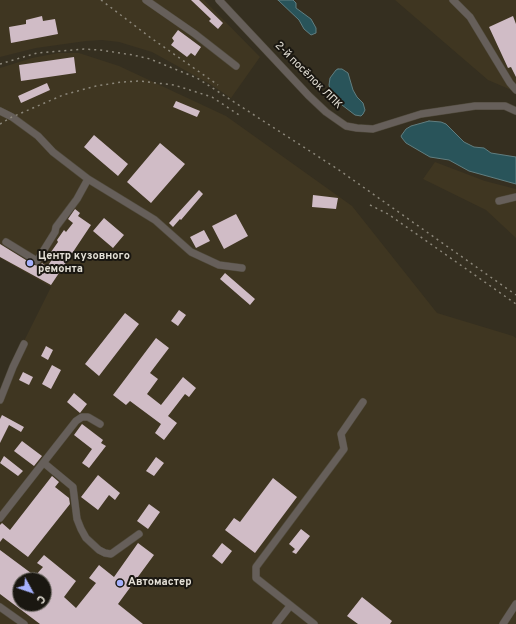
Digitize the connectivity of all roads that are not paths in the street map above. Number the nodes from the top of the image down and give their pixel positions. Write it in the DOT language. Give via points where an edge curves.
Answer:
graph roads {
  1 [pos="146,0"];
  2 [pos="219,0"];
  3 [pos="453,0"];
  4 [pos="236,66"];
  5 [pos="516,90"];
  6 [pos="0,111"];
  7 [pos="516,111"];
  8 [pos="88,179"];
  9 [pos="516,197"];
  10 [pos="499,201"];
  11 [pos="6,242"];
  12 [pos="242,268"];
  13 [pos="24,344"];
  14 [pos="0,400"];
  15 [pos="363,402"];
  16 [pos="100,424"];
  17 [pos="44,463"];
  18 [pos="0,518"];
  19 [pos="139,534"];
  20 [pos="516,604"];
  21 [pos="290,606"];
  22 [pos="0,607"];
  23 [pos="24,624"];
  24 [pos="276,624"];
  25 [pos="314,624"];
  26 [pos="503,624"];
  1 -- 4 [label="street"];
  2 -- 7 [label="street, 2-й посёлок ЛПК" via="309,96 346,126 372,129 421,114 475,106 505,106"];
  3 -- 5 [label="street" via="470,18"];
  6 -- 8 [label="street" via="38,136"];
  8 -- 11 [label="street" via="56,227 38,261"];
  8 -- 12 [label="street" via="155,220 191,252 219,265"];
  9 -- 10 [label="street"];
  13 -- 14 [label="street"];
  15 -- 21 [label="street" via="341,434 344,449 256,567 256,578"];
  16 -- 17 [label="street" via="88,417 76,421"];
  17 -- 18 [label="street"];
  17 -- 19 [label="street" via="73,487 77,519 81,529 86,538 99,550 112,554"];
  20 -- 26 [label="street"];
  21 -- 24 [label="street"];
  21 -- 25 [label="street"];
  22 -- 23 [label="street"];
}
